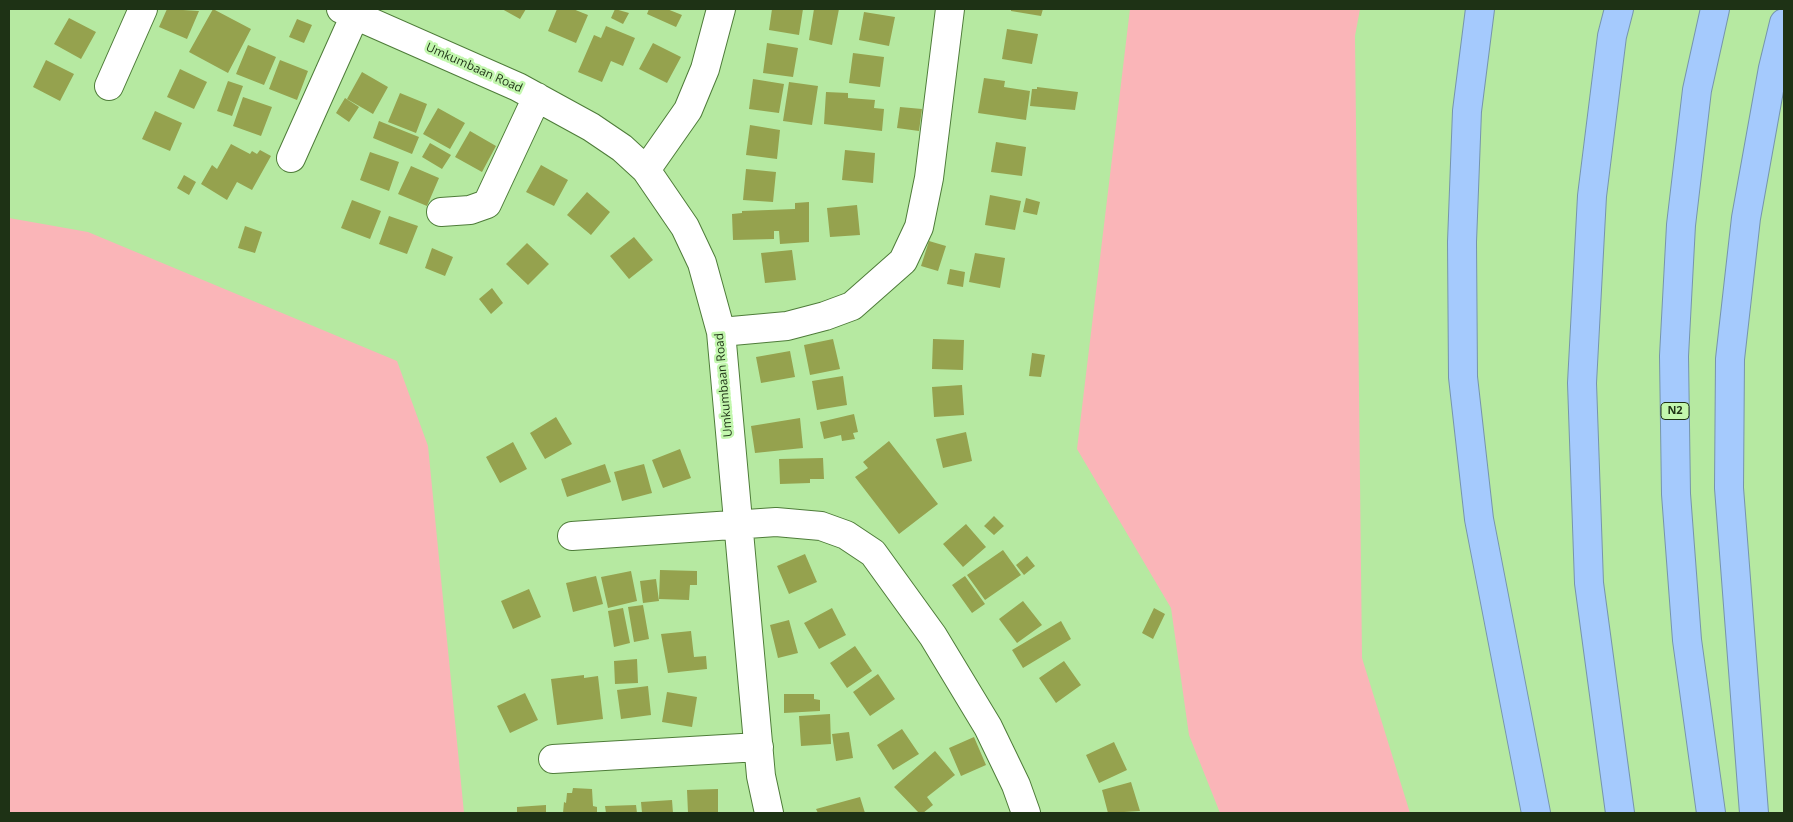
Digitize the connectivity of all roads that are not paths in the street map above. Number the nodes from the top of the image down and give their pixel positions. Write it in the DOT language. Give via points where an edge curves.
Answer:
graph roads {
  1 [pos="143,9"];
  2 [pos="721,9"];
  3 [pos="950,9"];
  4 [pos="1480,9"];
  5 [pos="1619,9"];
  6 [pos="1715,9"];
  7 [pos="348,12"];
  8 [pos="1784,23"];
  9 [pos="109,86"];
  10 [pos="537,97"];
  11 [pos="291,158"];
  12 [pos="646,170"];
  13 [pos="441,212"];
  14 [pos="721,332"];
  15 [pos="737,524"];
  16 [pos="572,536"];
  17 [pos="759,747"];
  18 [pos="553,759"];
  19 [pos="769,813"];
  20 [pos="1026,813"];
  21 [pos="1536,813"];
  22 [pos="1620,813"];
  23 [pos="1711,813"];
  24 [pos="1754,813"];
  1 -- 9 [label="street"];
  2 -- 12 [label="street" via="705,69 688,110"];
  3 -- 14 [label="street" via="929,178 919,226 903,261 852,306 788,326"];
  4 -- 21 [label="highway" via="1467,121 1462,242 1463,377 1479,519"];
  5 -- 22 [label="highway" via="1612,36 1592,196 1582,383 1589,583"];
  6 -- 23 [label="highway, N2" via="1697,90 1680,225 1674,356 1676,494 1687,640"];
  7 -- 10 [label="street, Umkumbaan Road"];
  7 -- 11 [label="street"];
  8 -- 24 [label="highway" via="1746,218 1730,359 1729,488"];
  10 -- 12 [label="street, Umkumbaan Road" via="599,132"];
  10 -- 13 [label="street" via="487,204 470,210"];
  12 -- 14 [label="street, Umkumbaan Road" via="685,227 702,263"];
  14 -- 15 [label="street, Umkumbaan Road"];
  15 -- 16 [label="street"];
  15 -- 17 [label="street, Umkumbaan Road"];
  15 -- 20 [label="street" via="776,522 821,526 846,535 873,553 933,636 988,727"];
  17 -- 18 [label="street"];
  17 -- 19 [label="street, Umkumbaan Road"];
}
